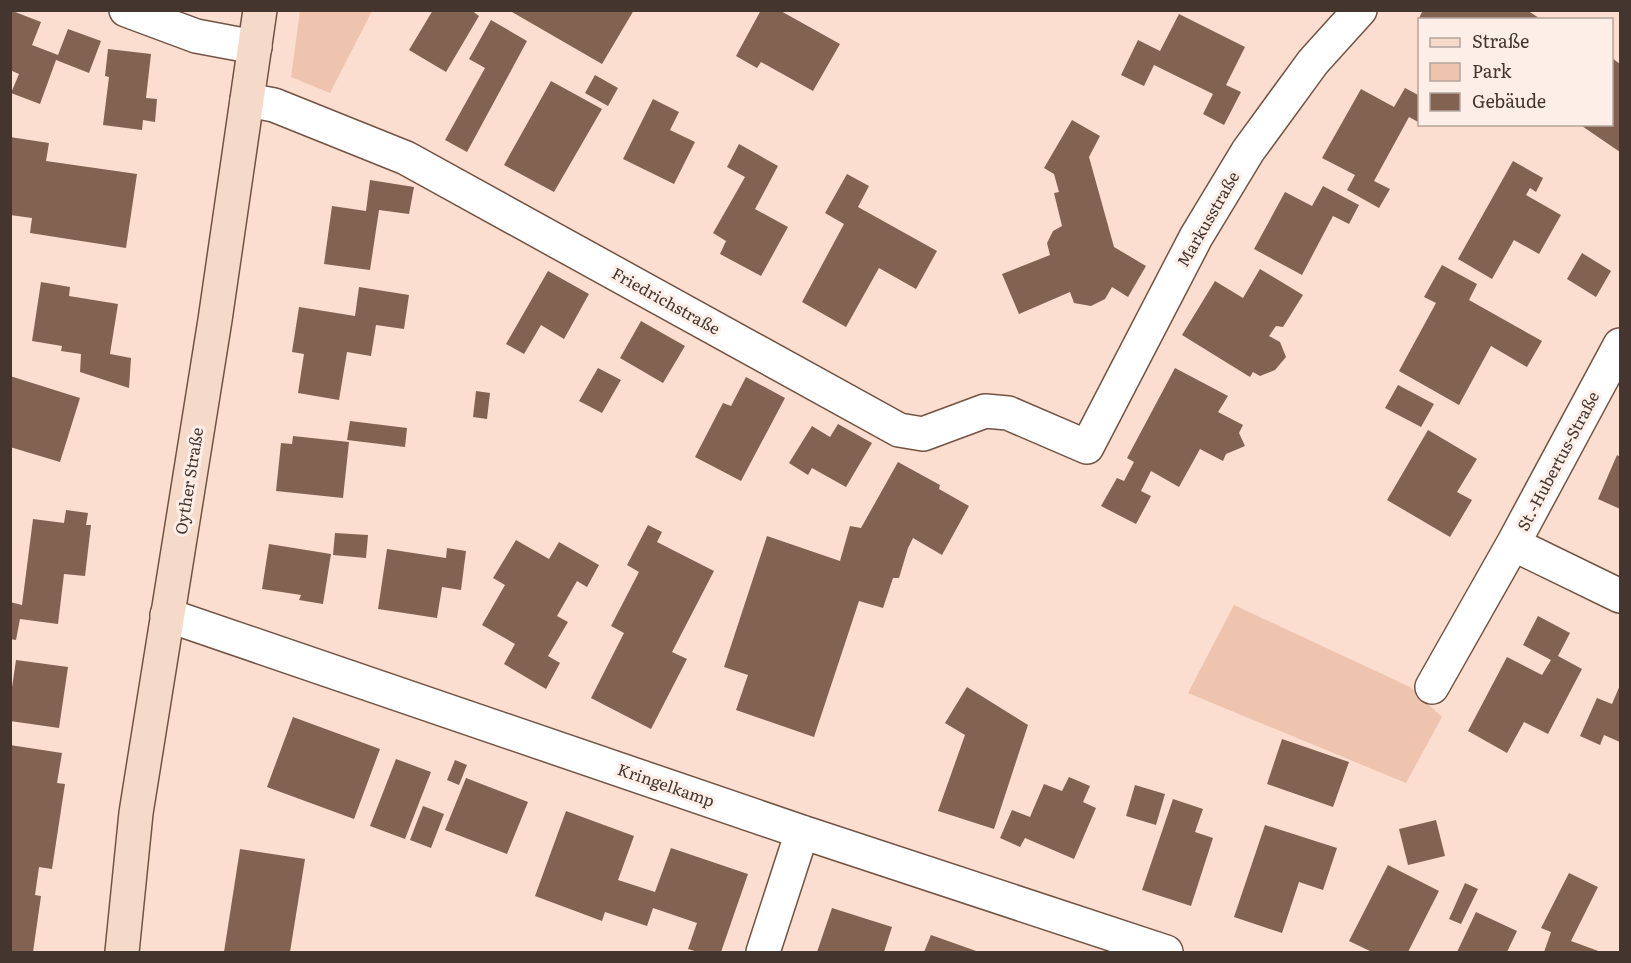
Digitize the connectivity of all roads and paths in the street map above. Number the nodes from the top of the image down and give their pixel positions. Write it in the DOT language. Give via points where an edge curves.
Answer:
graph roads {
  1 [pos="126,10"];
  2 [pos="260,10"];
  3 [pos="1360,10"];
  4 [pos="255,47"];
  5 [pos="247,100"];
  6 [pos="1620,345"];
  7 [pos="1088,447"];
  8 [pos="1513,544"];
  9 [pos="1620,596"];
  10 [pos="167,615"];
  11 [pos="1432,687"];
  12 [pos="802,832"];
  13 [pos="122,952"];
  14 [pos="763,952"];
  15 [pos="1166,952"];
  1 -- 4 [label="street" via="196,36"];
  2 -- 4 [label="main road, Oyther Straße"];
  3 -- 7 [label="street, Markusstraße" via="1312,62 1242,160 1196,237"];
  4 -- 5 [label="main road, Oyther Straße"];
  5 -- 7 [label="street, Friedrichstraße" via="274,105 406,158 898,430 923,435 985,411 1008,413"];
  5 -- 10 [label="main road, Oyther Straße"];
  6 -- 8 [label="street, St.-Hubertus-Straße"];
  8 -- 9 [label="street, St.-Hubertus-Straße"];
  8 -- 11 [label="street, St.-Hubertus-Straße"];
  10 -- 12 [label="street, Kringelkamp"];
  10 -- 13 [label="main road, Oyther Straße" via="136,813"];
  12 -- 14 [label="street"];
  12 -- 15 [label="street, Kringelkamp"];
}
